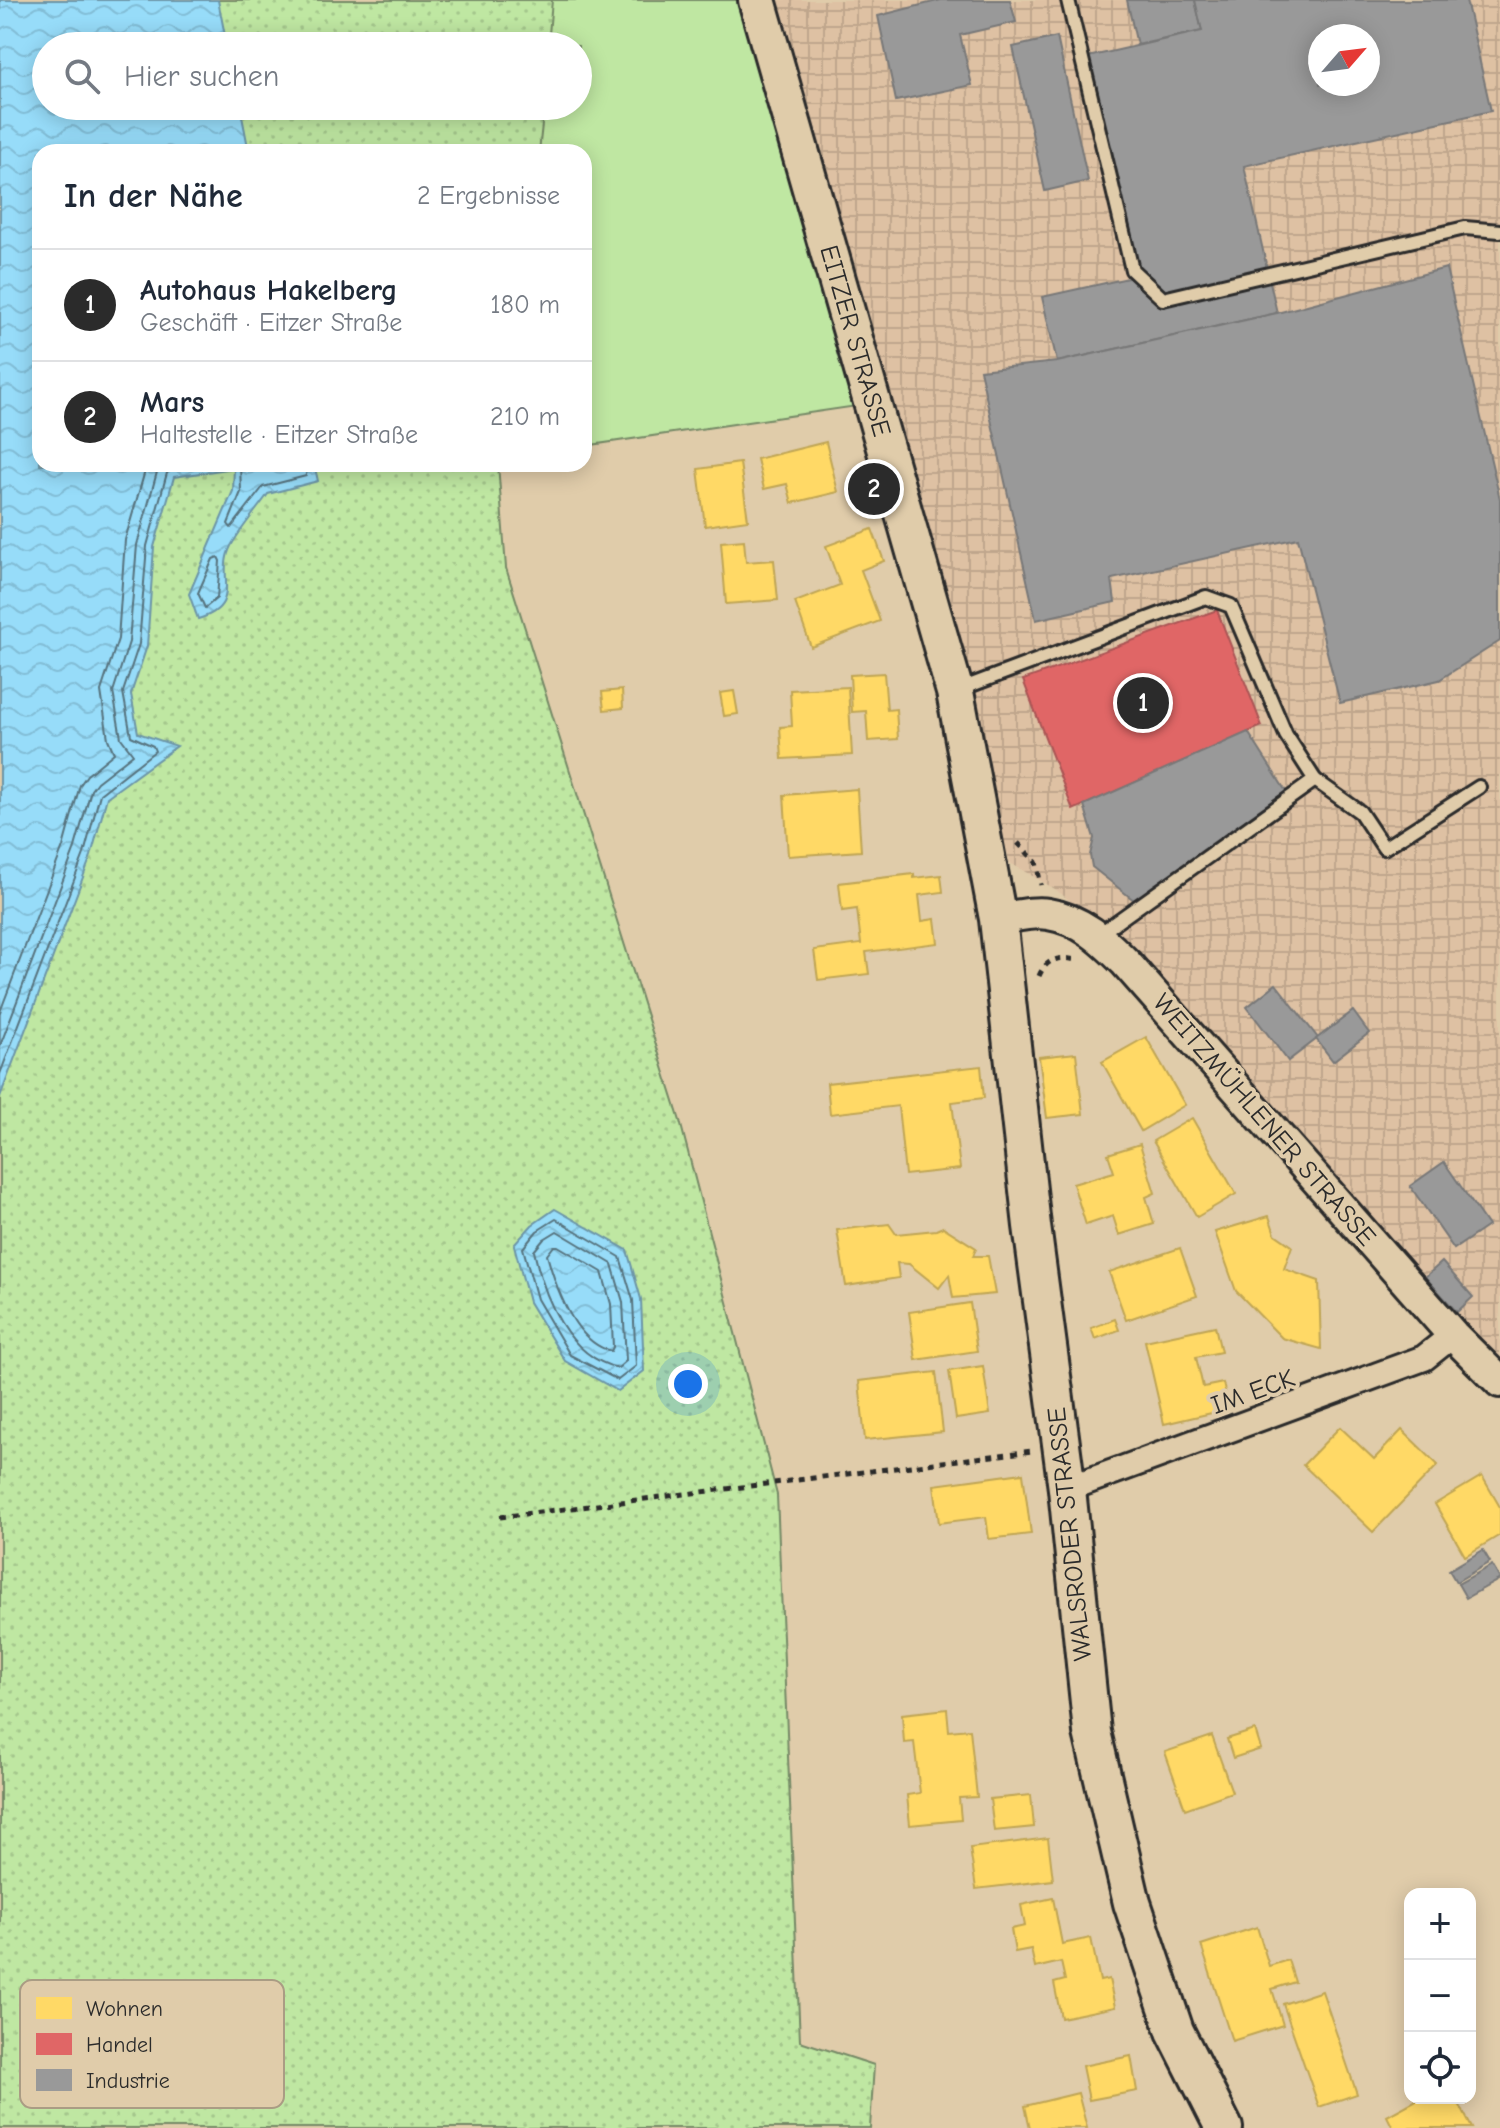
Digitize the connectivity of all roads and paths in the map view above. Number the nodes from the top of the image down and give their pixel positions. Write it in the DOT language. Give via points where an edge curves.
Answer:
graph roads {
  1 [pos="757,0"];
  2 [pos="1068,0"];
  3 [pos="1500,231"];
  4 [pos="955,692"];
  5 [pos="1315,780"];
  6 [pos="1479,787"];
  7 [pos="998,919"];
  8 [pos="1098,935"];
  9 [pos="1453,1335"];
  10 [pos="1500,1382"];
  11 [pos="1061,1447"];
  12 [pos="1067,1489"];
  13 [pos="500,1517"];
  14 [pos="1224,2128"];
  1 -- 4 [label="main road, EITZER STRASSE"];
  2 -- 3 [label="lane" via="1132,270 1163,299 1465,228"];
  4 -- 5 [label="lane" via="1206,597 1231,606 1286,735"];
  4 -- 7 [label="main road, EITZER STRASSE"];
  5 -- 6 [label="lane" via="1360,812 1384,848"];
  5 -- 8 [label="lane"];
  7 -- 8 [label="street, WEITZMÜHLENER STRASSE" via="1046,913"];
  7 -- 11 [label="main road, WALSRODER STRASSE"];
  8 -- 9 [label="street, WEITZMÜHLENER STRASSE"];
  9 -- 10 [label="street, WEITZMÜHLENER STRASSE"];
  9 -- 12 [label="street, IM ECK" via="1424,1358"];
  11 -- 12 [label="main road, WALSRODER STRASSE"];
  11 -- 13 [label="path"];
  12 -- 14 [label="main road, WALSRODER STRASSE" via="1092,1732 1132,1903 1175,2031"];
}
